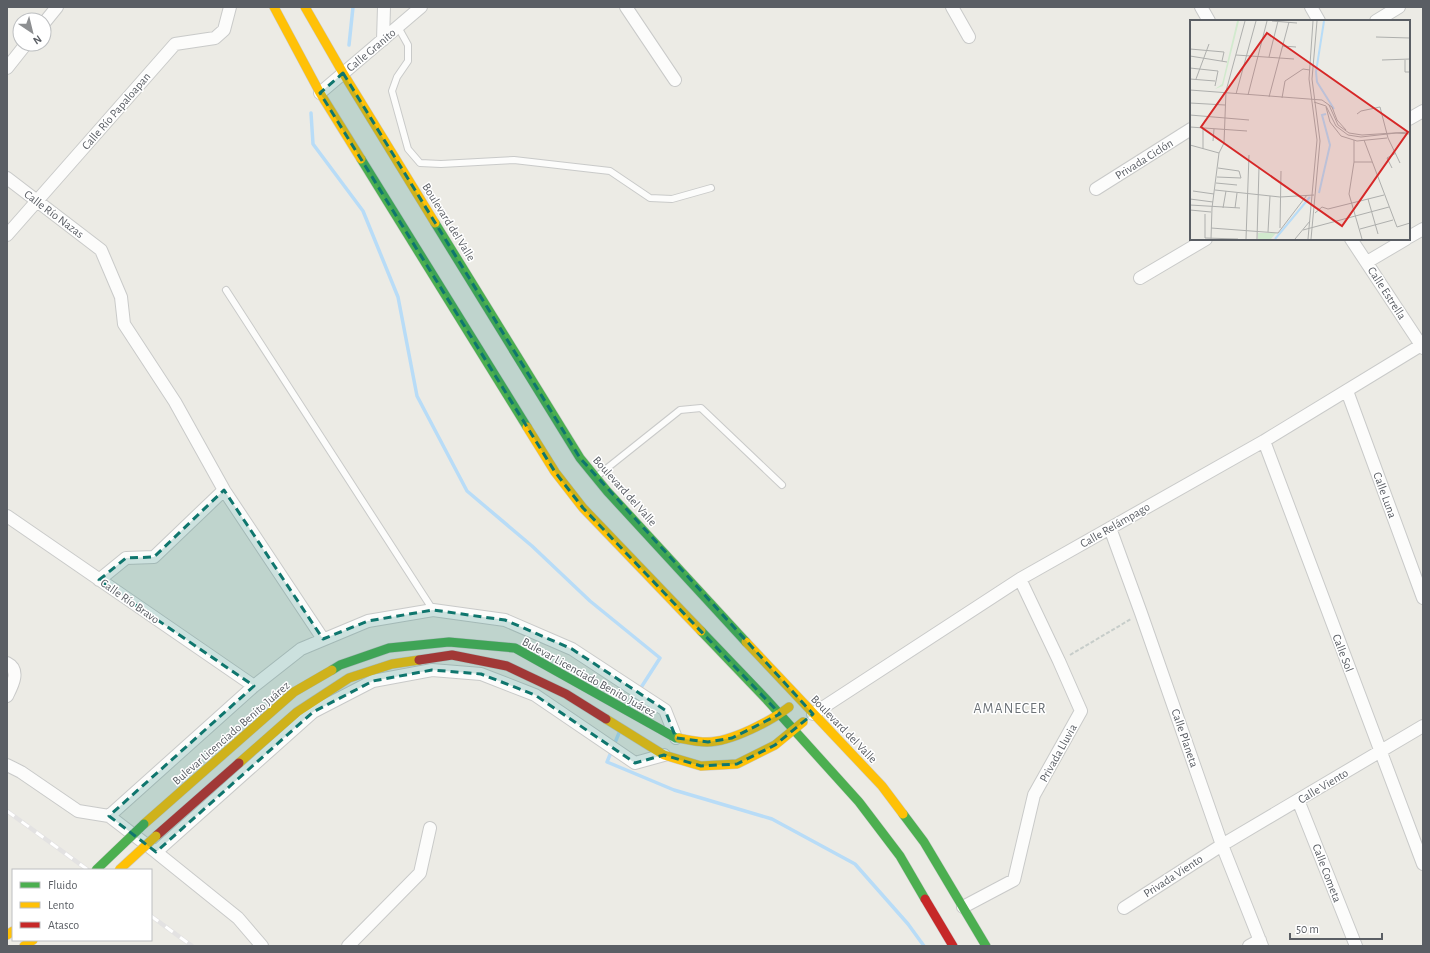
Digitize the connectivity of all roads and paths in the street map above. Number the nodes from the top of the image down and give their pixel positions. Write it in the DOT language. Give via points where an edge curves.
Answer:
graph roads {
  1 [pos="230,7"];
  2 [pos="274,7"];
  3 [pos="305,7"];
  4 [pos="384,7"];
  5 [pos="421,7"];
  6 [pos="626,7"];
  7 [pos="952,7"];
  8 [pos="1201,7"];
  9 [pos="1311,7"];
  10 [pos="1399,7"];
  11 [pos="1208,20"];
  12 [pos="1318,20"];
  13 [pos="1378,20"];
  14 [pos="398,27"];
  15 [pos="969,36"];
  16 [pos="383,40"];
  17 [pos="20,52"];
  18 [pos="7,68"];
  19 [pos="343,73"];
  20 [pos="675,80"];
  21 [pos="320,93"];
  22 [pos="1423,111"];
  23 [pos="1410,118"];
  24 [pos="1190,130"];
  25 [pos="7,178"];
  26 [pos="711,188"];
  27 [pos="1096,189"];
  28 [pos="37,202"];
  29 [pos="1423,229"];
  30 [pos="7,235"];
  31 [pos="1410,236"];
  32 [pos="1204,240"];
  33 [pos="1352,240"];
  34 [pos="1404,240"];
  35 [pos="1367,262"];
  36 [pos="1140,278"];
  37 [pos="226,290"];
  38 [pos="1422,346"];
  39 [pos="1347,391"];
  40 [pos="1264,441"];
  41 [pos="596,477"];
  42 [pos="782,485"];
  43 [pos="224,490"];
  44 [pos="7,516"];
  45 [pos="1110,528"];
  46 [pos="1020,579"];
  47 [pos="99,580"];
  48 [pos="1423,598"];
  49 [pos="433,610"];
  50 [pos="1141,613"];
  51 [pos="323,639"];
  52 [pos="1060,661"];
  53 [pos="7,664"];
  54 [pos="254,686"];
  55 [pos="7,696"];
  56 [pos="799,699"];
  57 [pos="780,714"];
  58 [pos="813,714"];
  59 [pos="1423,726"];
  60 [pos="794,730"];
  61 [pos="676,738"];
  62 [pos="1380,751"];
  63 [pos="664,755"];
  64 [pos="7,765"];
  65 [pos="1298,800"];
  66 [pos="109,816"];
  67 [pos="430,828"];
  68 [pos="1222,845"];
  69 [pos="156,852"];
  70 [pos="1423,864"];
  71 [pos="97,869"];
  72 [pos="120,869"];
  73 [pos="963,908"];
  74 [pos="1124,908"];
  75 [pos="1261,943"];
  76 [pos="262,946"];
  77 [pos="348,946"];
  78 [pos="953,946"];
  79 [pos="986,946"];
  80 [pos="1249,946"];
  81 [pos="1356,946"];
  1 -- 28 [label="street, Calle Río Papaloapan" via="224,30 215,38 175,44"];
  2 -- 21 [label="street"];
  3 -- 19 [label="street, Boulevard del Valle"];
  4 -- 16 [label="street"];
  5 -- 14 [label="street, Calle Granito"];
  6 -- 20 [label="street"];
  7 -- 15 [label="street"];
  8 -- 11 [label="street"];
  9 -- 12 [label="street"];
  10 -- 13 [label="street"];
  14 -- 16 [label="street, Calle Granito"];
  14 -- 26 [label="lane" via="408,46 408,61 392,91 408,149 420,163 514,160 610,171 650,198 672,199"];
  16 -- 19 [label="street, Calle Granito"];
  17 -- 18 [label="street"];
  19 -- 21 [label="street, Calle Granito"];
  19 -- 41 [label="street, Boulevard del Valle" via="580,458"];
  21 -- 57 [label="street" via="555,472 583,508"];
  22 -- 23 [label="street"];
  24 -- 27 [label="street, Privada Ciclón"];
  25 -- 28 [label="street, Calle Río Nazas"];
  28 -- 30 [label="street, Calle Río Papaloapan"];
  28 -- 43 [label="street, Calle Río Nazas" via="100,250 121,297 124,324 175,402"];
  29 -- 31 [label="street"];
  32 -- 36 [label="street"];
  33 -- 35 [label="street, Calle Estrella"];
  34 -- 35 [label="street"];
  35 -- 38 [label="street, Calle Estrella"];
  37 -- 49 [label="lane"];
  38 -- 39 [label="street, Calle Relámpago"];
  39 -- 40 [label="street, Calle Relámpago"];
  39 -- 48 [label="street, Calle Luna"];
  40 -- 45 [label="street, Calle Relámpago"];
  40 -- 62 [label="street, Calle Sol"];
  41 -- 42 [label="lane" via="680,410 701,408"];
  41 -- 56 [label="street, Boulevard del Valle"];
  43 -- 47 [label="street" via="154,557 126,558"];
  43 -- 51 [label="street"];
  44 -- 47 [label="street, Calle Río Bravo"];
  45 -- 46 [label="street, Calle Relámpago"];
  45 -- 50 [label="street, Calle Planeta"];
  46 -- 52 [label="street, Privada Lluvia"];
  46 -- 58 [label="street, Calle Relámpago"];
  47 -- 54 [label="street, Calle Río Bravo"];
  49 -- 51 [label="street" via="368,621"];
  49 -- 61 [label="street" via="505,620 572,649 665,710"];
  50 -- 52 [label="path"];
  50 -- 68 [label="street, Calle Planeta"];
  51 -- 54 [label="street" via="301,649"];
  52 -- 73 [label="street, Privada Lluvia" via="1081,711 1034,795 1014,880"];
  53 -- 55 [label="street" via="15,672"];
  54 -- 66 [label="street"];
  56 -- 57 [label="street, Bulevar Licenciado Benito Juárez"];
  56 -- 58 [label="street, Boulevard del Valle"];
  57 -- 60 [label="street"];
  57 -- 61 [label="street, Bulevar Licenciado Benito Juárez" via="732,738 708,742"];
  58 -- 60 [label="street"];
  58 -- 73 [label="street, Boulevard del Valle" via="882,786 924,842"];
  59 -- 62 [label="street, Calle Viento"];
  60 -- 63 [label="street" via="775,745 738,764 701,766"];
  60 -- 78 [label="street" via="859,802 900,856"];
  61 -- 71 [label="street, Bulevar Licenciado Benito Juárez, bridge" via="515,648 449,642 389,648 340,665 294,692 144,824"];
  62 -- 65 [label="street, Calle Viento"];
  62 -- 70 [label="street, Calle Sol"];
  63 -- 69 [label="street" via="635,763 535,695 481,674 432,670 373,681 313,712"];
  63 -- 72 [label="street, bridge" via="566,694 507,666 452,655 392,664 349,678 297,712"];
  64 -- 66 [label="street" via="78,811"];
  65 -- 68 [label="street, Calle Viento"];
  65 -- 81 [label="street, Calle Cometa"];
  66 -- 69 [label="street"];
  67 -- 77 [label="street" via="420,873"];
  68 -- 74 [label="street, Privada Viento"];
  68 -- 75 [label="street, Calle Planeta"];
  69 -- 76 [label="street" via="238,918"];
  73 -- 79 [label="street, Boulevard del Valle"];
  75 -- 80 [label="street"];
}
